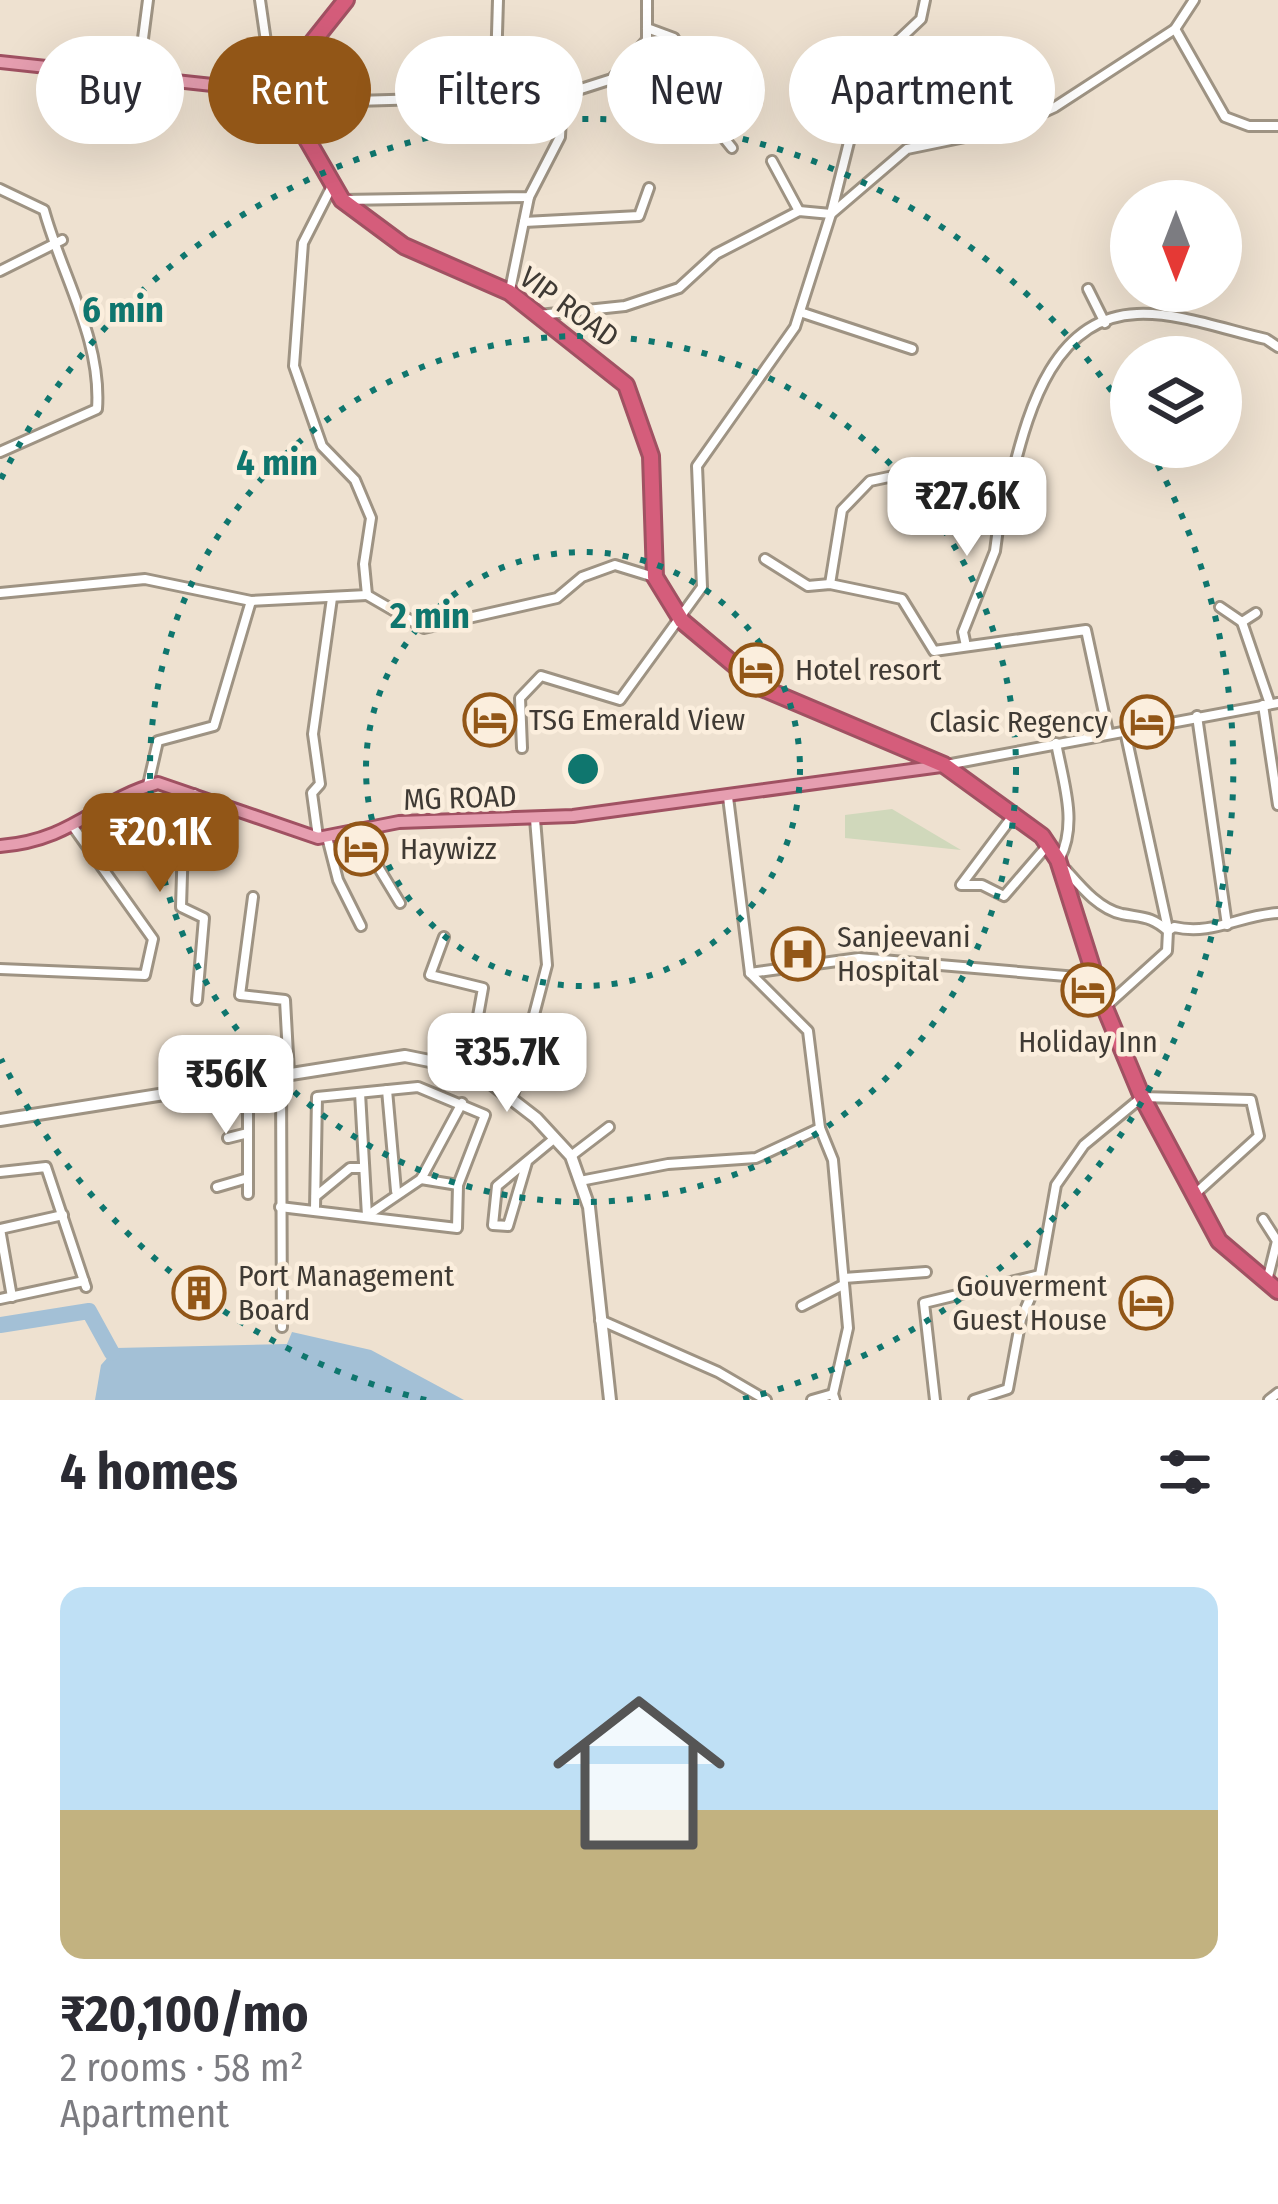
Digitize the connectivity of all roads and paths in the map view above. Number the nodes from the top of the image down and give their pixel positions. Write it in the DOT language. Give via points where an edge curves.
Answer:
graph roads {
  1 [pos="148,0"];
  2 [pos="260,0"];
  3 [pos="346,0"];
  4 [pos="498,0"];
  5 [pos="647,0"];
  6 [pos="925,0"];
  7 [pos="1194,0"];
  8 [pos="647,28"];
  9 [pos="1175,28"];
  10 [pos="143,36"];
  11 [pos="265,36"];
  12 [pos="317,36"];
  13 [pos="497,36"];
  14 [pos="0,62"];
  15 [pos="36,66"];
  16 [pos="583,88"];
  17 [pos="1278,126"];
  18 [pos="308,144"];
  19 [pos="556,144"];
  20 [pos="732,148"];
  21 [pos="772,161"];
  22 [pos="332,186"];
  23 [pos="649,188"];
  24 [pos="0,189"];
  25 [pos="530,197"];
  26 [pos="342,200"];
  27 [pos="800,211"];
  28 [pos="831,214"];
  29 [pos="524,222"];
  30 [pos="57,242"];
  31 [pos="0,272"];
  32 [pos="1088,289"];
  33 [pos="509,292"];
  34 [pos="800,312"];
  35 [pos="538,315"];
  36 [pos="1105,323"];
  37 [pos="1278,347"];
  38 [pos="912,349"];
  39 [pos="0,452"];
  40 [pos="1013,472"];
  41 [pos="765,559"];
  42 [pos="655,578"];
  43 [pos="830,584"];
  44 [pos="0,592"];
  45 [pos="367,596"];
  46 [pos="332,598"];
  47 [pos="250,601"];
  48 [pos="1220,607"];
  49 [pos="1256,613"];
  50 [pos="682,621"];
  51 [pos="1242,622"];
  52 [pos="967,646"];
  53 [pos="1270,704"];
  54 [pos="1197,716"];
  55 [pos="1125,730"];
  56 [pos="1108,732"];
  57 [pos="1057,743"];
  58 [pos="522,748"];
  59 [pos="944,765"];
  60 [pos="148,785"];
  61 [pos="194,792"];
  62 [pos="728,797"];
  63 [pos="1278,805"];
  64 [pos="1015,813"];
  65 [pos="536,819"];
  66 [pos="74,828"];
  67 [pos="372,829"];
  68 [pos="323,838"];
  69 [pos="1048,845"];
  70 [pos="0,846"];
  71 [pos="1058,860"];
  72 [pos="253,897"];
  73 [pos="400,903"];
  74 [pos="1278,913"];
  75 [pos="361,926"];
  76 [pos="1227,926"];
  77 [pos="1168,931"];
  78 [pos="445,937"];
  79 [pos="0,969"];
  80 [pos="751,973"];
  81 [pos="197,1000"];
  82 [pos="1106,1008"];
  83 [pos="462,1066"];
  84 [pos="285,1074"];
  85 [pos="248,1080"];
  86 [pos="387,1090"];
  87 [pos="360,1093"];
  88 [pos="1142,1097"];
  89 [pos="512,1099"];
  90 [pos="462,1103"];
  91 [pos="0,1120"];
  92 [pos="609,1127"];
  93 [pos="820,1128"];
  94 [pos="248,1133"];
  95 [pos="229,1138"];
  96 [pos="555,1138"];
  97 [pos="571,1156"];
  98 [pos="526,1162"];
  99 [pos="364,1168"];
  100 [pos="0,1172"];
  101 [pos="248,1178"];
  102 [pos="421,1179"];
  103 [pos="580,1181"];
  104 [pos="458,1185"];
  105 [pos="217,1187"];
  106 [pos="396,1191"];
  107 [pos="248,1194"];
  108 [pos="1194,1195"];
  109 [pos="316,1196"];
  110 [pos="280,1207"];
  111 [pos="315,1209"];
  112 [pos="63,1215"];
  113 [pos="367,1216"];
  114 [pos="1263,1219"];
  115 [pos="0,1229"];
  116 [pos="926,1272"];
  117 [pos="1040,1275"];
  118 [pos="844,1281"];
  119 [pos="1272,1287"];
  120 [pos="12,1297"];
  121 [pos="0,1299"];
  122 [pos="802,1306"];
  123 [pos="599,1319"];
  124 [pos="283,1327"];
  125 [pos="1278,1393"];
  126 [pos="1007,1395"];
  127 [pos="834,1397"];
  128 [pos="610,1400"];
  129 [pos="766,1400"];
  130 [pos="812,1400"];
  131 [pos="935,1400"];
  132 [pos="974,1400"];
  133 [pos="1269,1400"];
  1 -- 10 [label="street"];
  2 -- 11 [label="street"];
  3 -- 12 [label="highway"];
  4 -- 13 [label="street"];
  5 -- 8 [label="street"];
  6 -- 28 [label="street" via="921,19 867,70"];
  7 -- 9 [label="street"];
  8 -- 16 [label="street" via="647,40 612,79"];
  8 -- 20 [label="street" via="674,38 704,113"];
  9 -- 17 [label="street" via="1225,117"];
  9 -- 28 [label="street" via="1071,98 1009,128 907,149"];
  14 -- 15 [label="main road"];
  18 -- 22 [label="highway, VIP ROAD"];
  19 -- 25 [label="street"];
  21 -- 27 [label="street"];
  22 -- 26 [label="highway, VIP ROAD"];
  22 -- 45 [label="street" via="303,244 294,366 322,446 355,480 371,518"];
  23 -- 29 [label="street" via="639,216"];
  24 -- 30 [label="street" via="44,210"];
  25 -- 26 [label="street"];
  25 -- 29 [label="street"];
  26 -- 33 [label="highway, VIP ROAD" via="404,247"];
  27 -- 28 [label="street"];
  27 -- 35 [label="street" via="716,254 679,288 625,306"];
  28 -- 34 [label="street"];
  29 -- 33 [label="street"];
  30 -- 31 [label="street"];
  30 -- 39 [label="street" via="93,352 97,410"];
  32 -- 36 [label="street"];
  33 -- 35 [label="highway, VIP ROAD"];
  34 -- 38 [label="street"];
  34 -- 50 [label="street" via="697,466 702,587"];
  35 -- 42 [label="highway, VIP ROAD" via="615,375 633,400 651,456"];
  36 -- 37 [label="street" via="1153,316"];
  36 -- 40 [label="street" via="1052,363"];
  40 -- 43 [label="street" via="931,468 870,482 842,510"];
  40 -- 52 [label="street" via="995,551 963,632"];
  41 -- 43 [label="street" via="808,586"];
  42 -- 45 [label="street" via="615,565 557,598 424,628"];
  42 -- 50 [label="highway"];
  43 -- 52 [label="street" via="902,599 934,651"];
  44 -- 47 [label="street" via="145,579"];
  45 -- 46 [label="street"];
  46 -- 47 [label="street"];
  46 -- 68 [label="street" via="313,734 320,784 312,794"];
  47 -- 60 [label="street" via="214,726 158,741"];
  48 -- 51 [label="street"];
  49 -- 51 [label="street"];
  50 -- 58 [label="street" via="620,700 541,676 520,698"];
  50 -- 59 [label="highway" via="762,688"];
  51 -- 53 [label="street"];
  52 -- 56 [label="street" via="1085,630"];
  53 -- 54 [label="street"];
  53 -- 63 [label="street"];
  54 -- 55 [label="street"];
  54 -- 76 [label="street"];
  55 -- 56 [label="street"];
  55 -- 77 [label="street"];
  56 -- 57 [label="street"];
  57 -- 59 [label="street"];
  57 -- 71 [label="street" via="1069,812 1069,841"];
  59 -- 62 [label="main road, MG ROAD"];
  59 -- 64 [label="highway"];
  60 -- 61 [label="main road"];
  60 -- 66 [label="main road"];
  61 -- 68 [label="main road"];
  61 -- 81 [label="street" via="182,907 203,918"];
  62 -- 65 [label="main road, MG ROAD"];
  62 -- 80 [label="street"];
  64 -- 69 [label="highway"];
  64 -- 69 [label="street" via="961,885 1004,896"];
  65 -- 67 [label="main road, MG ROAD"];
  65 -- 89 [label="street" via="548,965"];
  66 -- 70 [label="main road"];
  66 -- 79 [label="street" via="153,939 146,975"];
  67 -- 68 [label="main road, MG ROAD"];
  67 -- 73 [label="street" via="377,865"];
  68 -- 75 [label="street"];
  69 -- 71 [label="highway"];
  71 -- 77 [label="street" via="1117,914 1151,916"];
  71 -- 82 [label="highway"];
  72 -- 84 [label="street" via="240,995 285,1000"];
  74 -- 76 [label="street"];
  76 -- 77 [label="street"];
  77 -- 82 [label="street" via="1167,951"];
  78 -- 83 [label="street" via="430,975 483,988"];
  80 -- 82 [label="street" via="859,958 1087,973"];
  80 -- 93 [label="street" via="808,1031"];
  82 -- 88 [label="highway"];
  83 -- 84 [label="main road" via="405,1056"];
  83 -- 89 [label="main road"];
  84 -- 85 [label="main road"];
  84 -- 110 [label="street"];
  85 -- 91 [label="main road"];
  85 -- 94 [label="street"];
  86 -- 87 [label="street"];
  86 -- 90 [label="street" via="418,1088"];
  86 -- 106 [label="street"];
  87 -- 99 [label="street"];
  87 -- 109 [label="street" via="317,1097"];
  88 -- 108 [label="highway"];
  88 -- 108 [label="street" via="1251,1100 1259,1136"];
  88 -- 117 [label="street" via="1084,1144 1057,1185"];
  89 -- 96 [label="main road"];
  90 -- 102 [label="street"];
  90 -- 104 [label="street" via="485,1115"];
  92 -- 97 [label="street"];
  93 -- 103 [label="street" via="756,1158"];
  93 -- 118 [label="street" via="833,1160"];
  94 -- 95 [label="street"];
  94 -- 101 [label="street"];
  96 -- 97 [label="main road"];
  96 -- 98 [label="street"];
  97 -- 103 [label="main road"];
  98 -- 98 [label="street" via="496,1186 493,1226 508,1226"];
  99 -- 109 [label="street" via="350,1168"];
  99 -- 113 [label="street"];
  100 -- 112 [label="street" via="46,1167"];
  101 -- 105 [label="street"];
  101 -- 107 [label="street"];
  102 -- 104 [label="street"];
  102 -- 106 [label="street"];
  103 -- 123 [label="main road"];
  104 -- 113 [label="street" via="458,1228"];
  106 -- 113 [label="street"];
  108 -- 119 [label="highway" via="1219,1241"];
  109 -- 111 [label="street"];
  110 -- 111 [label="street"];
  110 -- 124 [label="street"];
  111 -- 113 [label="street"];
  112 -- 115 [label="street"];
  112 -- 120 [label="street" via="85,1284"];
  114 -- 119 [label="street" via="1277,1240"];
  115 -- 120 [label="street"];
  116 -- 118 [label="street"];
  117 -- 126 [label="street" via="1021,1319"];
  117 -- 131 [label="street" via="924,1303"];
  118 -- 122 [label="street"];
  118 -- 127 [label="street" via="848,1328"];
  120 -- 121 [label="street"];
  123 -- 128 [label="main road"];
  123 -- 129 [label="street"];
  125 -- 133 [label="street"];
  126 -- 132 [label="street"];
  127 -- 130 [label="street"];
}
